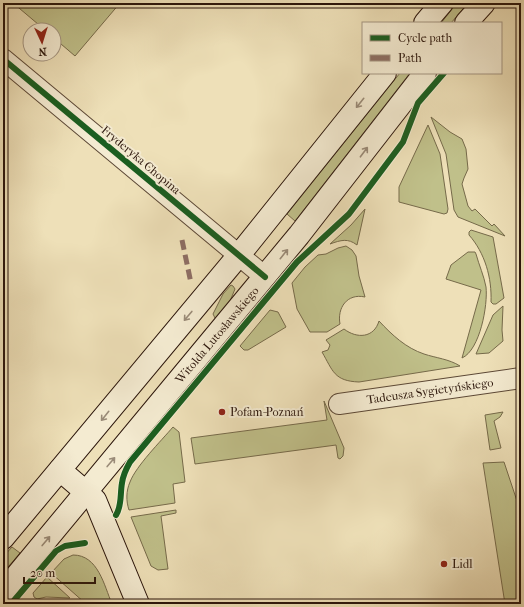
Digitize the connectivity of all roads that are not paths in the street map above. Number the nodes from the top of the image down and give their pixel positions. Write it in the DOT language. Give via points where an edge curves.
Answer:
graph roads {
  1 [pos="442,3"];
  2 [pos="484,3"];
  3 [pos="426,22"];
  4 [pos="467,22"];
  5 [pos="3,59"];
  6 [pos="384,74"];
  7 [pos="423,74"];
  8 [pos="239,255"];
  9 [pos="265,277"];
  10 [pos="521,378"];
  11 [pos="338,404"];
  12 [pos="60,470"];
  13 [pos="86,492"];
  14 [pos="3,538"];
  15 [pos="3,592"];
  16 [pos="138,604"];
  1 -- 3 [label="main road"];
  2 -- 4 [label="main road"];
  5 -- 8 [label="street, Fryderyka Chopina"];
  6 -- 8 [label="main road, one-way"];
  9 -- 7 [label="main road, Witolda Lutosławskiego, one-way"];
  8 -- 9 [label="street, Fryderyka Chopina"];
  8 -- 12 [label="main road, one-way"];
  13 -- 9 [label="main road, Witolda Lutosławskiego, one-way"];
  10 -- 11 [label="street, Tadeusza Sygietyńskiego"];
  12 -- 13 [label="main road"];
  12 -- 14 [label="main road"];
  15 -- 13 [label="main road, Witolda Lutosławskiego, one-way"];
  13 -- 16 [label="main road" via="95,500"];
}
